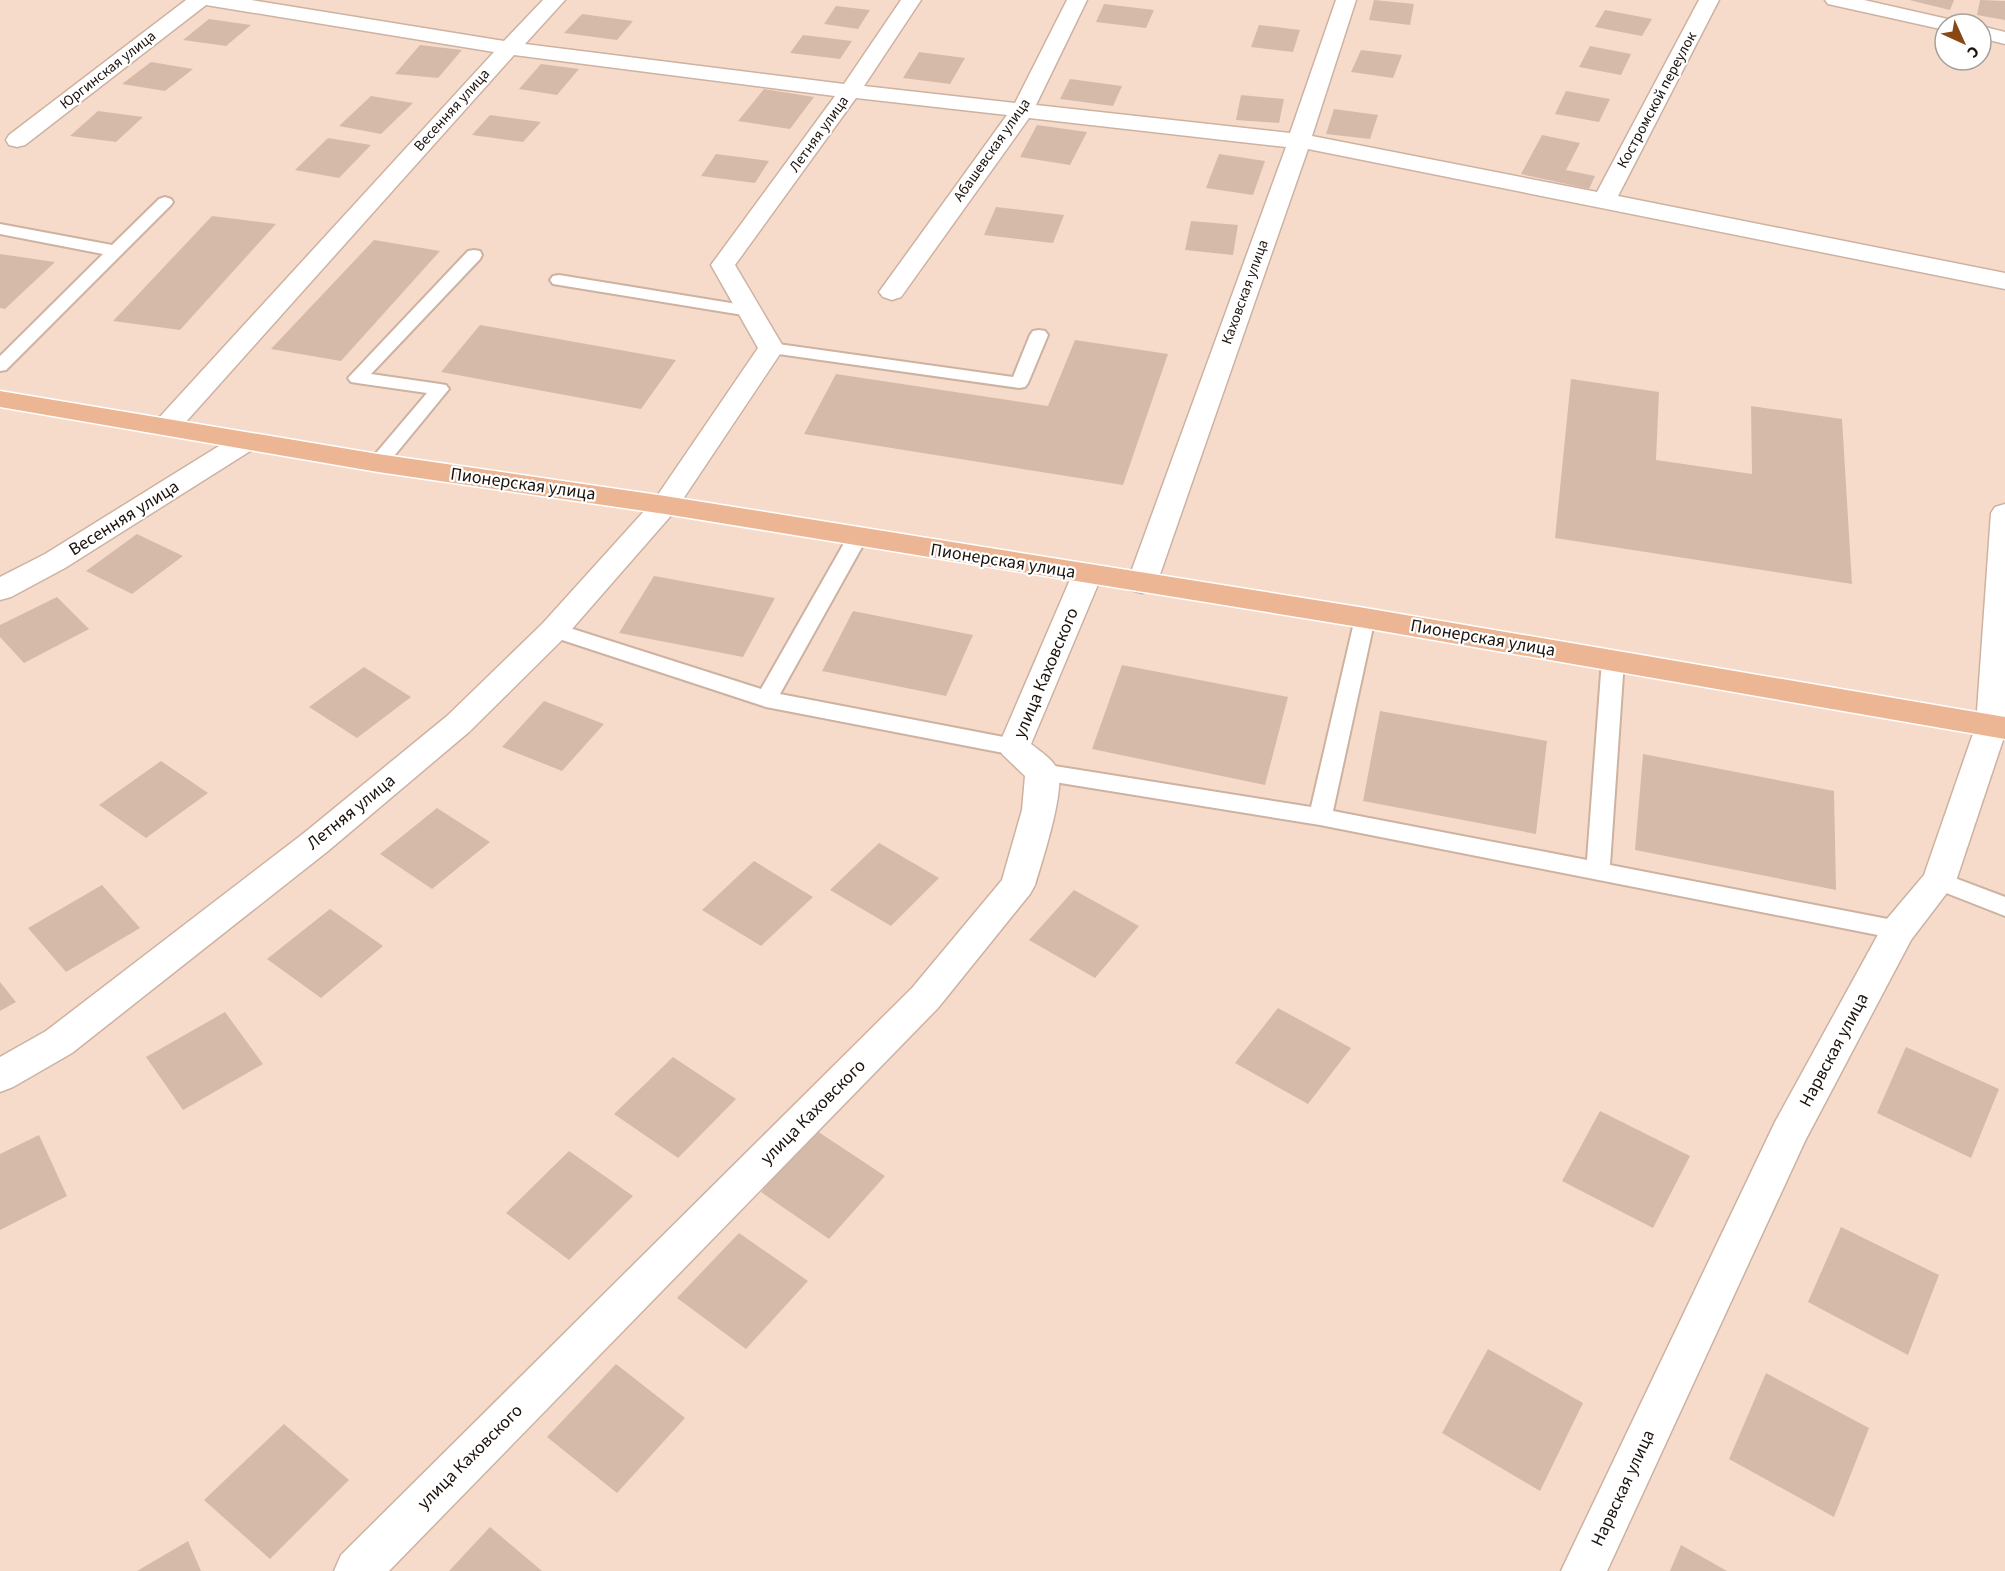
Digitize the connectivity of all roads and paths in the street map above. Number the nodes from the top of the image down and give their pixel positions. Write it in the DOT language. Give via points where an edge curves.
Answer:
graph roads {
  1 [pos="199,0"];
  2 [pos="213,0"];
  3 [pos="555,0"];
  4 [pos="911,0"];
  5 [pos="1077,0"];
  6 [pos="1346,0"];
  7 [pos="1709,0"];
  8 [pos="1835,0"];
  9 [pos="1933,21"];
  10 [pos="509,48"];
  11 [pos="850,91"];
  12 [pos="1022,111"];
  13 [pos="17,140"];
  14 [pos="1299,142"];
  15 [pos="1604,201"];
  16 [pos="165,202"];
  17 [pos="0,230"];
  18 [pos="115,251"];
  19 [pos="474,255"];
  20 [pos="559,280"];
  21 [pos="2005,281"];
  22 [pos="892,292"];
  23 [pos="749,311"];
  24 [pos="1039,335"];
  25 [pos="771,348"];
  26 [pos="0,366"];
  27 [pos="0,399"];
  28 [pos="166,427"];
  29 [pos="246,442"];
  30 [pos="378,463"];
  31 [pos="665,505"];
  32 [pos="2005,513"];
  33 [pos="857,538"];
  34 [pos="1088,575"];
  35 [pos="1142,583"];
  36 [pos="0,590"];
  37 [pos="1365,618"];
  38 [pos="554,630"];
  39 [pos="1613,660"];
  40 [pos="766,699"];
  41 [pos="1998,727"];
  42 [pos="1014,747"];
  43 [pos="1042,772"];
  44 [pos="1320,817"];
  45 [pos="1598,870"];
  46 [pos="1940,881"];
  47 [pos="2005,907"];
  48 [pos="1898,930"];
  49 [pos="0,1076"];
  50 [pos="357,1571"];
  51 [pos="1584,1571"];
  1 -- 13 [label="street, Юргинская улица"];
  2 -- 10 [label="street"];
  3 -- 10 [label="street, Весенняя улица"];
  4 -- 11 [label="street, Летняя улица"];
  5 -- 12 [label="street, Абашевская улица"];
  6 -- 14 [label="street, Каховская улица"];
  7 -- 15 [label="street, Костромской переулок"];
  8 -- 9 [label="street"];
  10 -- 11 [label="street"];
  10 -- 28 [label="street, Весенняя улица"];
  11 -- 12 [label="street"];
  11 -- 23 [label="street, Летняя улица" via="723,265"];
  12 -- 14 [label="street"];
  12 -- 22 [label="street, Абашевская улица"];
  14 -- 15 [label="street"];
  14 -- 35 [label="street, Каховская улица"];
  15 -- 21 [label="street"];
  16 -- 18 [label="lane"];
  17 -- 18 [label="lane"];
  18 -- 26 [label="lane"];
  19 -- 30 [label="lane" via="357,378 440,389"];
  20 -- 23 [label="lane"];
  23 -- 25 [label="street"];
  24 -- 25 [label="lane" via="1019,383"];
  25 -- 31 [label="street, Летняя улица"];
  27 -- 28 [label="main road, Пионерская улица"];
  28 -- 29 [label="main road, Пионерская улица"];
  29 -- 30 [label="main road, Пионерская улица"];
  29 -- 36 [label="street, Весенняя улица" via="55,561"];
  30 -- 31 [label="main road, Пионерская улица"];
  31 -- 33 [label="main road, Пионерская улица"];
  31 -- 38 [label="street, Летняя улица"];
  32 -- 41 [label="street, Нарвская улица"];
  33 -- 34 [label="main road, Пионерская улица"];
  33 -- 40 [label="lane"];
  34 -- 35 [label="main road, Пионерская улица"];
  34 -- 42 [label="street, улица Каховского"];
  35 -- 37 [label="main road, Пионерская улица"];
  37 -- 39 [label="main road, Пионерская улица"];
  37 -- 44 [label="lane"];
  38 -- 40 [label="lane"];
  38 -- 49 [label="street, Летняя улица" via="458,724 316,842 59,1042"];
  39 -- 41 [label="main road, Пионерская улица"];
  39 -- 45 [label="lane"];
  40 -- 42 [label="lane"];
  41 -- 46 [label="street, Нарвская улица"];
  42 -- 43 [label="street, улица Каховского"];
  43 -- 44 [label="lane"];
  43 -- 50 [label="street, улица Каховского" via="1039,810 1017,885 925,999"];
  44 -- 45 [label="lane"];
  45 -- 48 [label="lane"];
  46 -- 47 [label="lane"];
  46 -- 48 [label="street, Нарвская улица"];
  48 -- 51 [label="street, Нарвская улица" via="1789,1134"];
}
